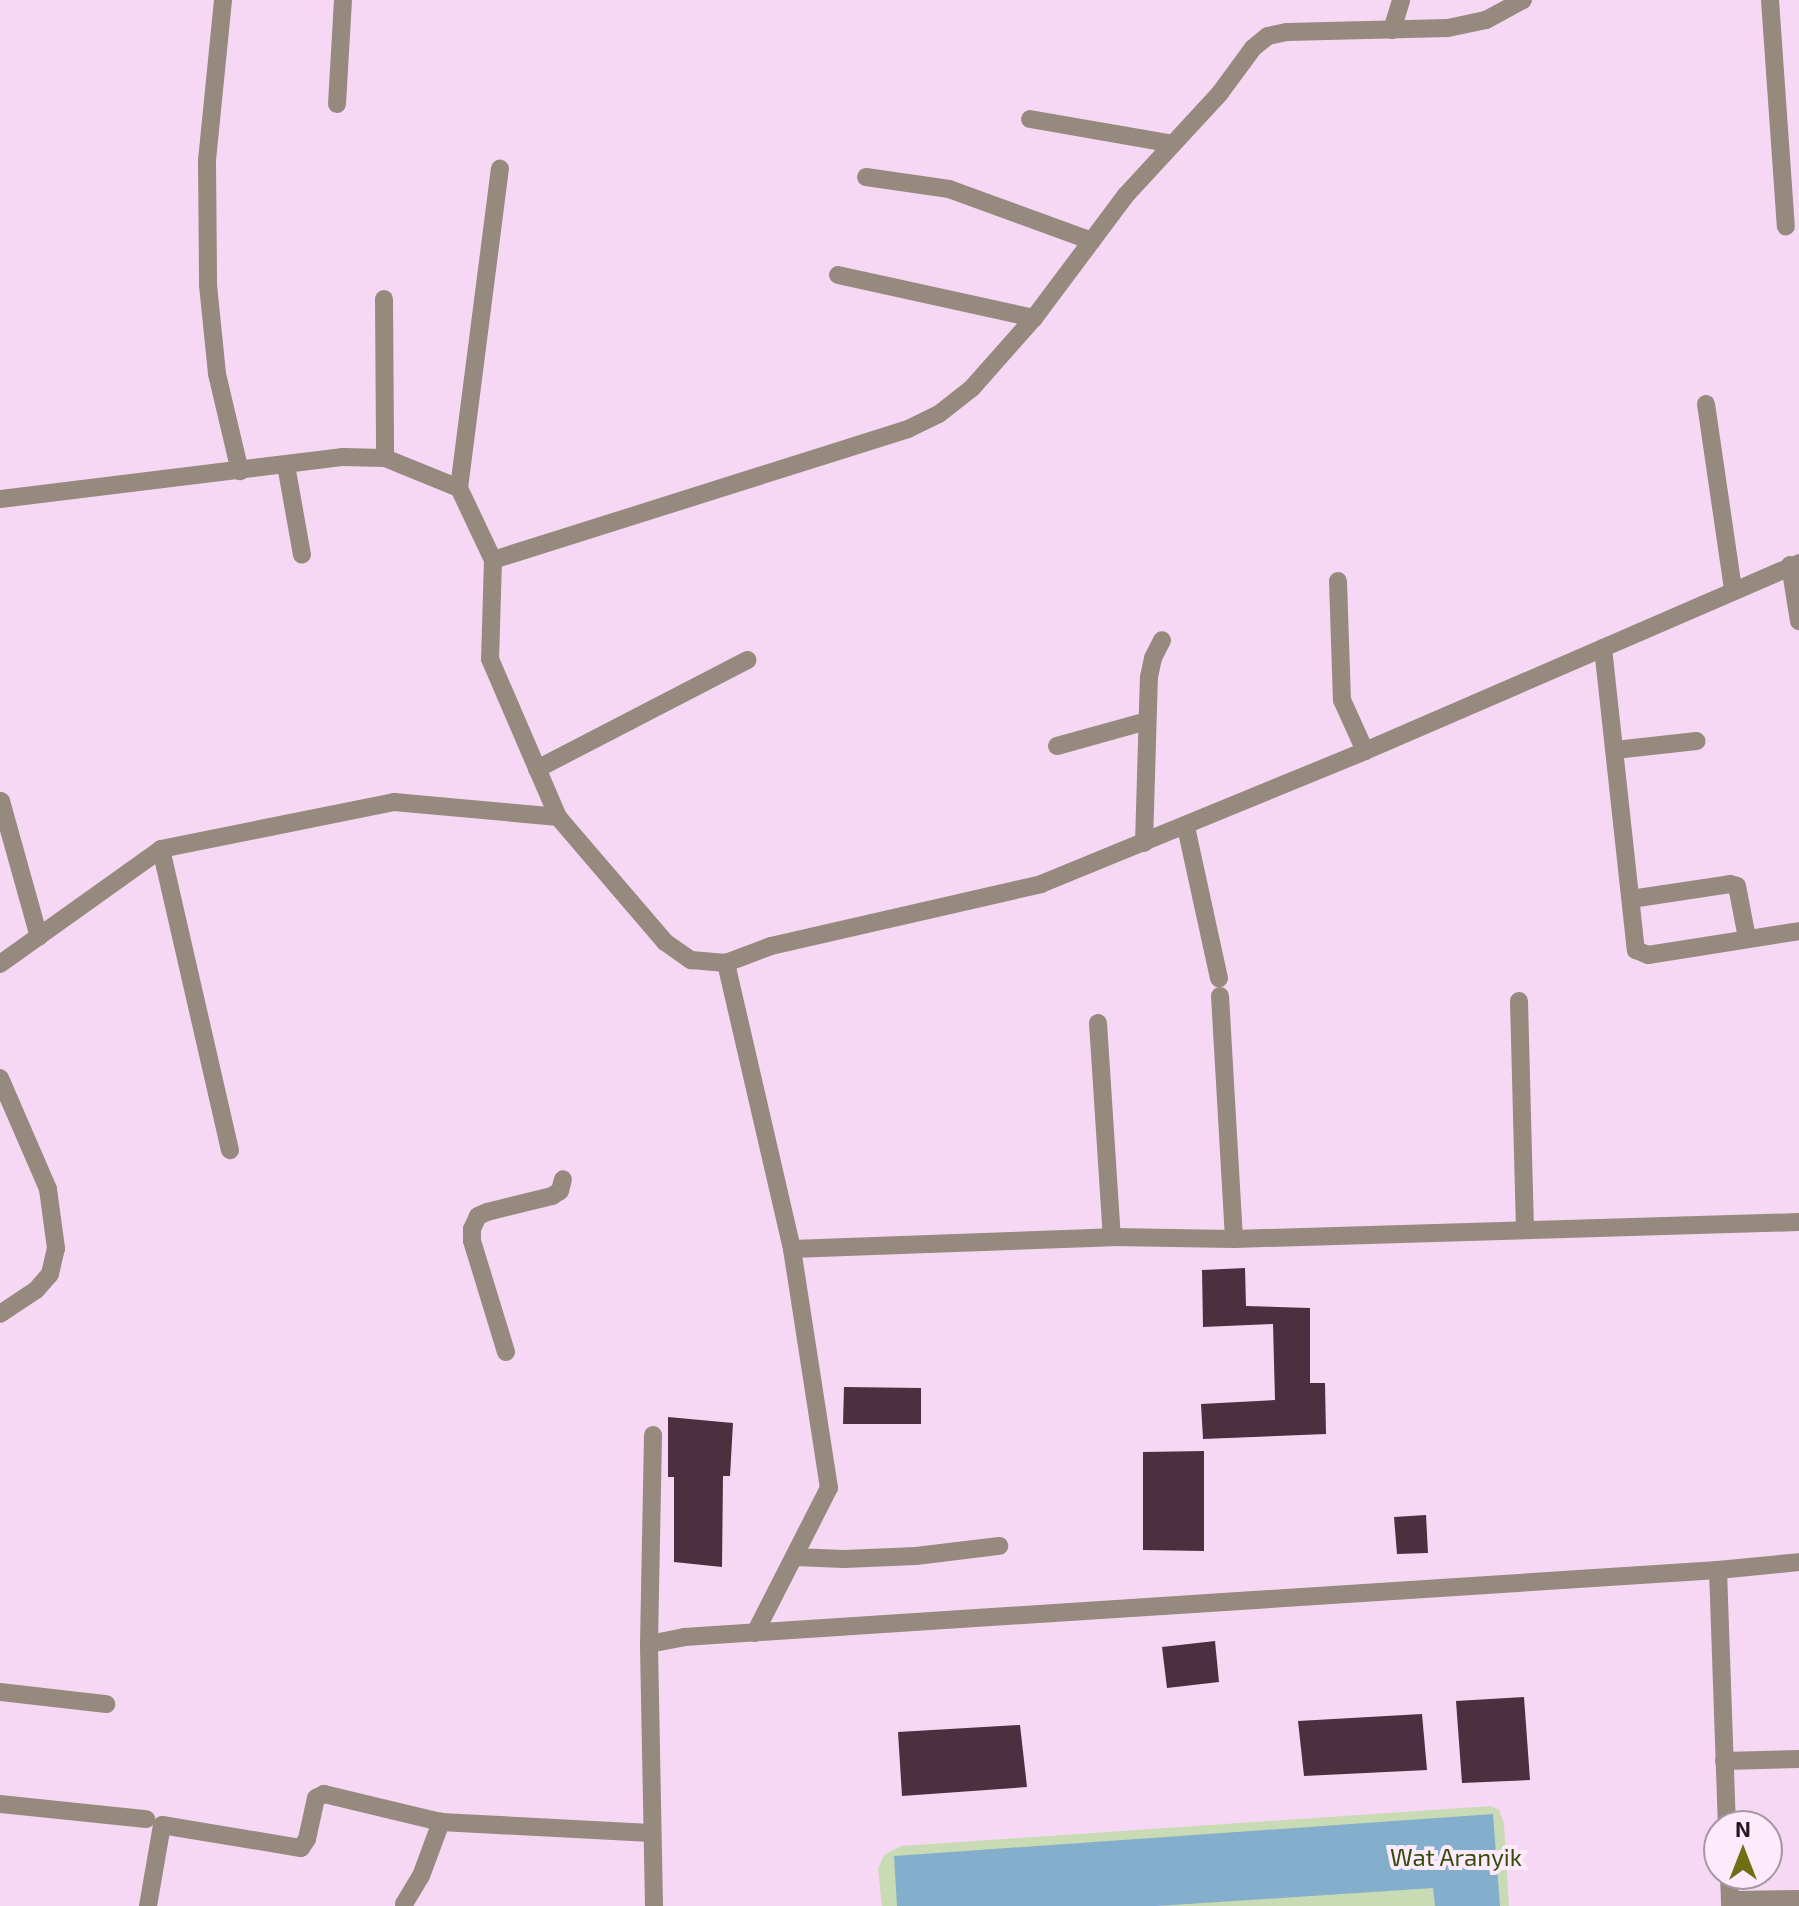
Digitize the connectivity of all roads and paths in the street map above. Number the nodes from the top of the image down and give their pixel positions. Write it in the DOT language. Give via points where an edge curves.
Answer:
graph roads {
  1 [pos="223,0"];
  2 [pos="343,0"];
  3 [pos="1401,0"];
  4 [pos="1523,0"];
  5 [pos="1770,0"];
  6 [pos="1392,30"];
  7 [pos="337,104"];
  8 [pos="1030,119"];
  9 [pos="1173,144"];
  10 [pos="500,169"];
  11 [pos="866,177"];
  12 [pos="1786,226"];
  13 [pos="1092,241"];
  14 [pos="838,275"];
  15 [pos="384,299"];
  16 [pos="1034,318"];
  17 [pos="1706,404"];
  18 [pos="385,458"];
  19 [pos="286,465"];
  20 [pos="240,471"];
  21 [pos="459,488"];
  22 [pos="0,492"];
  23 [pos="0,499"];
  24 [pos="302,555"];
  25 [pos="493,560"];
  26 [pos="1795,564"];
  27 [pos="1338,581"];
  28 [pos="1733,590"];
  29 [pos="1799,621"];
  30 [pos="1162,640"];
  31 [pos="1603,648"];
  32 [pos="747,660"];
  33 [pos="1147,721"];
  34 [pos="1697,741"];
  35 [pos="1057,746"];
  36 [pos="1615,750"];
  37 [pos="1365,751"];
  38 [pos="537,769"];
  39 [pos="1,801"];
  40 [pos="558,817"];
  41 [pos="1186,827"];
  42 [pos="1144,843"];
  43 [pos="161,849"];
  44 [pos="1631,899"];
  45 [pos="1799,931"];
  46 [pos="39,937"];
  47 [pos="1747,938"];
  48 [pos="726,963"];
  49 [pos="0,964"];
  50 [pos="1519,1001"];
  51 [pos="1098,1023"];
  52 [pos="0,1078"];
  53 [pos="230,1150"];
  54 [pos="563,1179"];
  55 [pos="1799,1222"];
  56 [pos="1525,1230"];
  57 [pos="1112,1237"];
  58 [pos="1234,1239"];
  59 [pos="792,1249"];
  60 [pos="0,1314"];
  61 [pos="506,1352"];
  62 [pos="653,1435"];
  63 [pos="999,1546"];
  64 [pos="794,1557"];
  65 [pos="1799,1562"];
  66 [pos="1718,1570"];
  67 [pos="755,1633"];
  68 [pos="649,1644"];
  69 [pos="0,1692"];
  70 [pos="106,1704"];
  71 [pos="1799,1759"];
  72 [pos="1724,1761"];
  73 [pos="0,1804"];
  74 [pos="1726,1810"];
  75 [pos="146,1819"];
  76 [pos="441,1822"];
  77 [pos="651,1833"];
  78 [pos="1799,1899"];
  79 [pos="1730,1903"];
  80 [pos="404,1904"];
  81 [pos="148,1906"];
  82 [pos="654,1906"];
  1 -- 20 [label="street" via="207,161 208,285 217,374"];
  2 -- 7 [label="street"];
  3 -- 6 [label="street"];
  4 -- 6 [label="street" via="1486,20"];
  5 -- 12 [label="street"];
  6 -- 9 [label="street" via="1268,36"];
  8 -- 9 [label="street"];
  9 -- 13 [label="street"];
  10 -- 21 [label="street"];
  11 -- 13 [label="street" via="949,189"];
  13 -- 16 [label="street"];
  14 -- 16 [label="street"];
  15 -- 18 [label="street"];
  16 -- 25 [label="street" via="972,388 939,414 908,429"];
  17 -- 28 [label="street"];
  18 -- 19 [label="street"];
  18 -- 21 [label="street"];
  19 -- 20 [label="street"];
  19 -- 24 [label="street"];
  20 -- 23 [label="street"];
  21 -- 25 [label="street"];
  22 -- 23 [label="street"];
  25 -- 38 [label="street" via="490,659"];
  26 -- 28 [label="street"];
  26 -- 29 [label="street"];
  27 -- 37 [label="street" via="1342,700"];
  28 -- 31 [label="street"];
  30 -- 33 [label="street" via="1153,658"];
  31 -- 36 [label="street"];
  31 -- 37 [label="street"];
  32 -- 38 [label="street"];
  33 -- 35 [label="street"];
  33 -- 42 [label="street"];
  34 -- 36 [label="street"];
  36 -- 44 [label="street"];
  37 -- 41 [label="street"];
  38 -- 40 [label="street"];
  39 -- 46 [label="street"];
  40 -- 43 [label="street" via="394,802"];
  40 -- 48 [label="street" via="665,942 691,960"];
  41 -- 42 [label="street"];
  41 -- 58 [label="street" via="1220,987"];
  42 -- 48 [label="street" via="1041,884 771,946"];
  43 -- 46 [label="street"];
  43 -- 53 [label="street"];
  44 -- 47 [label="street" via="1737,886"];
  44 -- 47 [label="street" via="1639,954"];
  45 -- 47 [label="street"];
  46 -- 49 [label="street"];
  48 -- 59 [label="street"];
  50 -- 56 [label="street"];
  51 -- 57 [label="street"];
  52 -- 60 [label="street" via="48,1189 56,1248 50,1274"];
  54 -- 61 [label="street" via="560,1191 552,1196 487,1212 478,1216 472,1229"];
  55 -- 56 [label="street"];
  56 -- 58 [label="street"];
  57 -- 58 [label="street"];
  57 -- 59 [label="street"];
  59 -- 64 [label="street" via="829,1488"];
  62 -- 68 [label="street"];
  63 -- 64 [label="street" via="916,1556"];
  64 -- 67 [label="street"];
  65 -- 66 [label="street"];
  66 -- 67 [label="street"];
  66 -- 72 [label="street"];
  67 -- 68 [label="street"];
  68 -- 77 [label="street"];
  69 -- 70 [label="street"];
  71 -- 72 [label="street"];
  72 -- 74 [label="street"];
  73 -- 75 [label="street"];
  76 -- 77 [label="street"];
  76 -- 80 [label="street"];
  76 -- 81 [label="street" via="324,1794 316,1798 301,1848 162,1825"];
  77 -- 82 [label="street"];
  78 -- 79 [label="street"];
}
